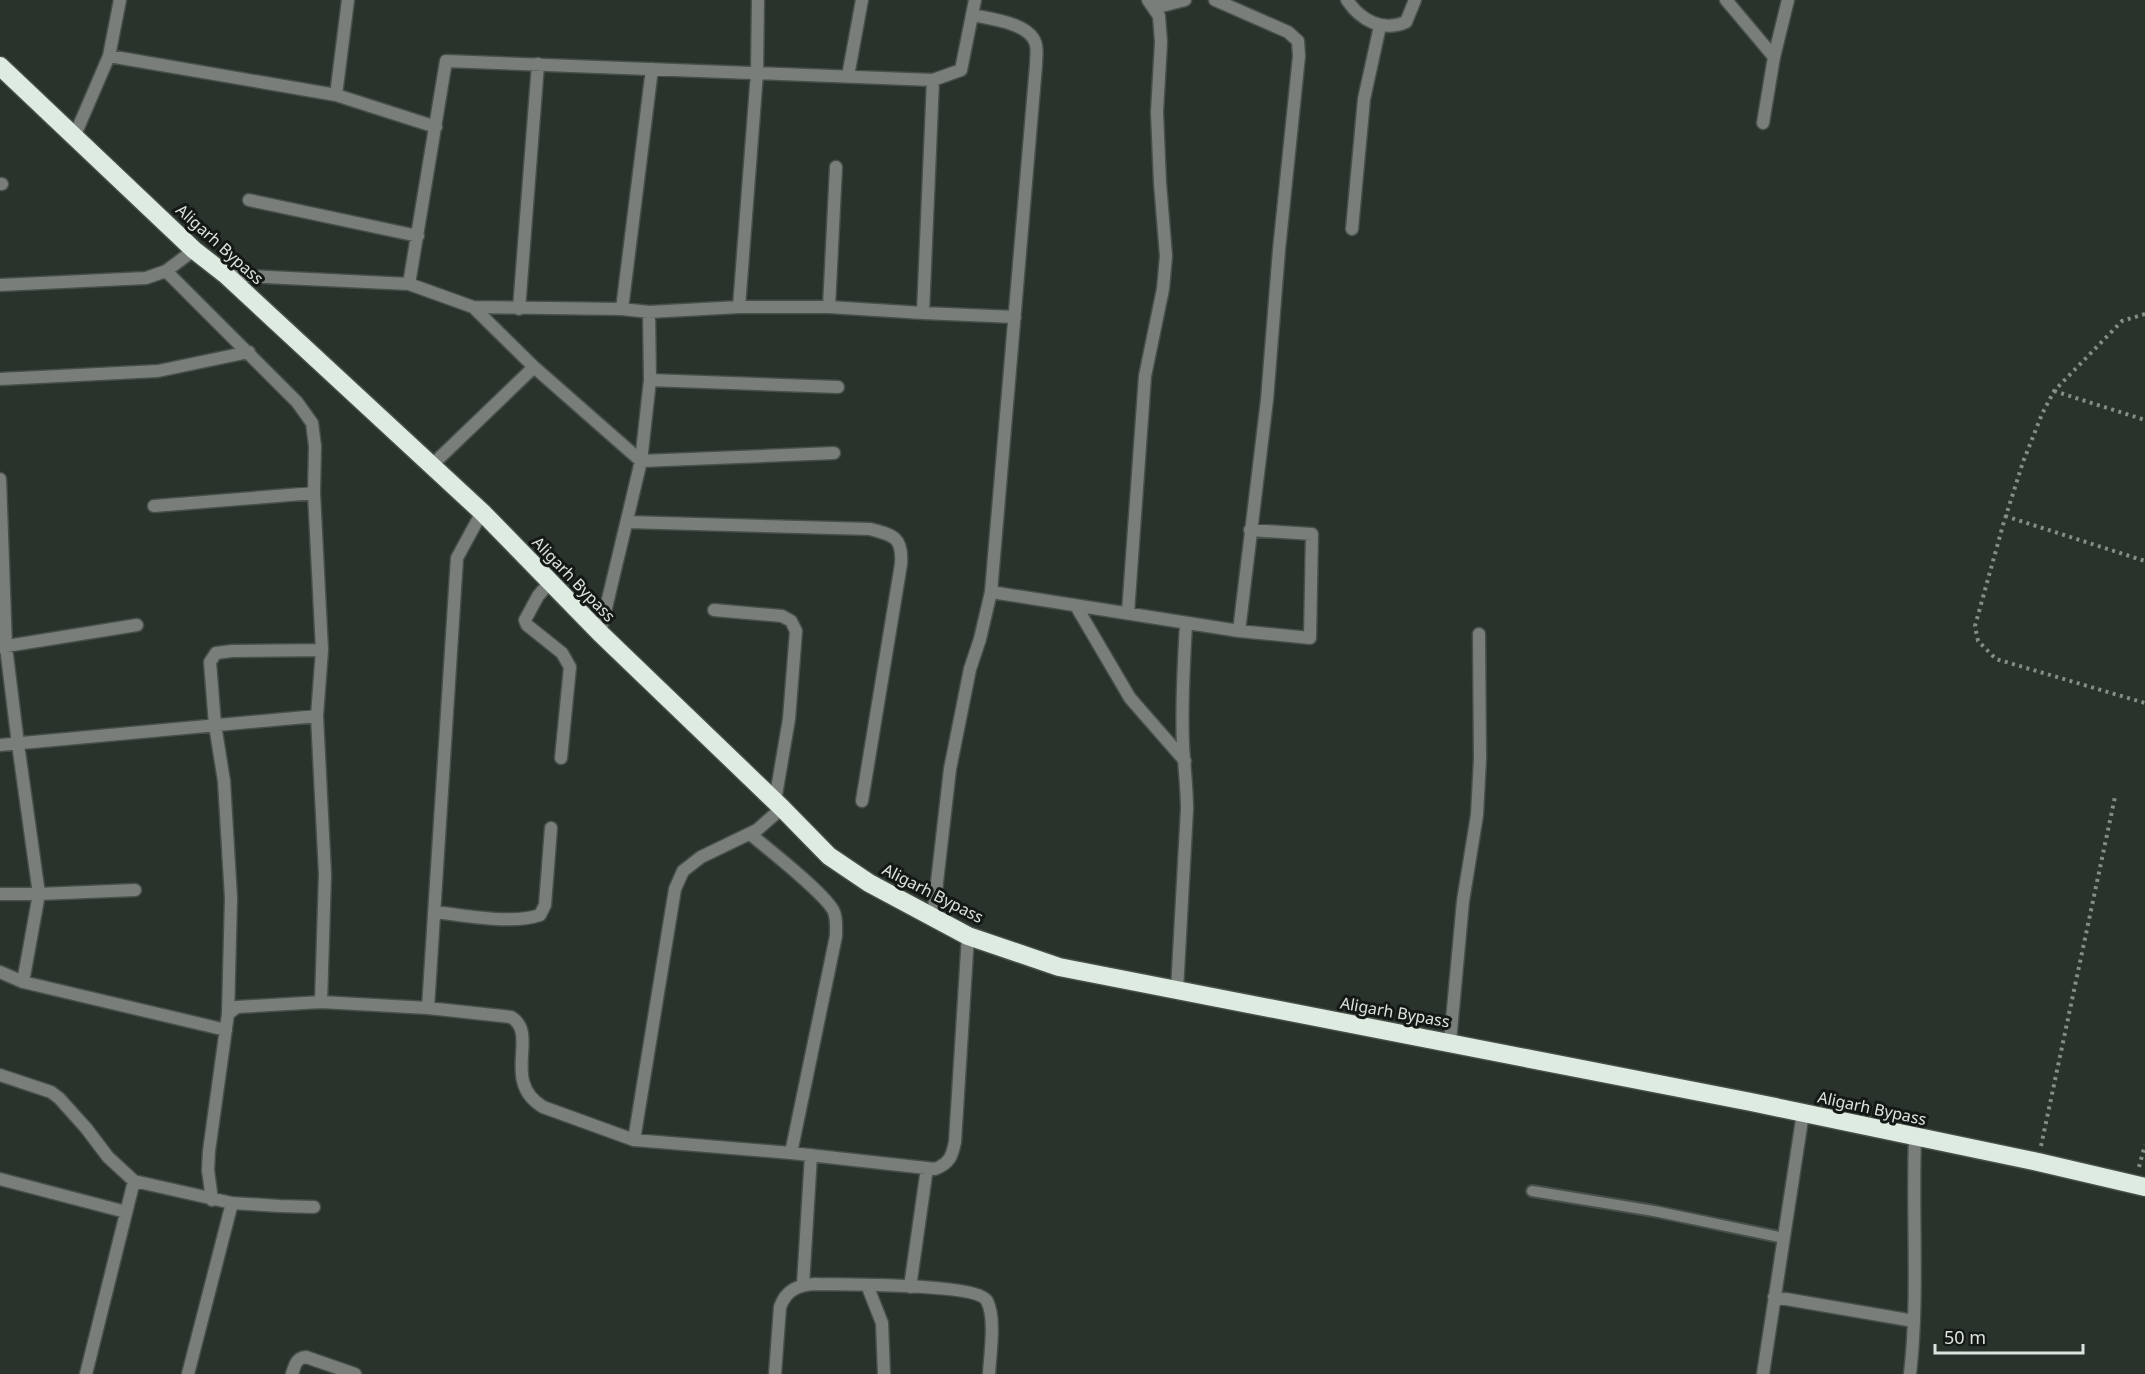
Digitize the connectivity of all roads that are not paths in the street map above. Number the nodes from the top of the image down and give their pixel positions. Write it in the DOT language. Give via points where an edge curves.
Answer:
graph roads {
  1 [pos="120,0"];
  2 [pos="348,0"];
  3 [pos="758,0"];
  4 [pos="862,0"];
  5 [pos="975,0"];
  6 [pos="1185,0"];
  7 [pos="1215,0"];
  8 [pos="1347,0"];
  9 [pos="1415,0"];
  10 [pos="1726,0"];
  11 [pos="1788,0"];
  12 [pos="1152,3"];
  13 [pos="972,15"];
  14 [pos="1380,26"];
  15 [pos="109,56"];
  16 [pos="1774,57"];
  17 [pos="538,64"];
  18 [pos="0,66"];
  19 [pos="652,69"];
  20 [pos="757,73"];
  21 [pos="848,76"];
  22 [pos="933,80"];
  23 [pos="336,95"];
  24 [pos="1763,123"];
  25 [pos="436,127"];
  26 [pos="75,135"];
  27 [pos="836,166"];
  28 [pos="249,200"];
  29 [pos="1352,229"];
  30 [pos="418,236"];
  31 [pos="190,253"];
  32 [pos="169,269"];
  33 [pos="226,275"];
  34 [pos="409,284"];
  35 [pos="0,285"];
  36 [pos="473,307"];
  37 [pos="739,307"];
  38 [pos="829,307"];
  39 [pos="519,309"];
  40 [pos="622,309"];
  41 [pos="649,312"];
  42 [pos="923,313"];
  43 [pos="1015,317"];
  44 [pos="249,352"];
  45 [pos="534,367"];
  46 [pos="0,379"];
  47 [pos="650,380"];
  48 [pos="838,387"];
  49 [pos="834,453"];
  50 [pos="641,461"];
  51 [pos="431,466"];
  52 [pos="0,479"];
  53 [pos="314,493"];
  54 [pos="154,506"];
  55 [pos="482,512"];
  56 [pos="627,522"];
  57 [pos="1250,530"];
  58 [pos="1,569"];
  59 [pos="550,582"];
  60 [pos="991,592"];
  61 [pos="1076,606"];
  62 [pos="714,610"];
  63 [pos="1128,613"];
  64 [pos="1186,623"];
  65 [pos="137,625"];
  66 [pos="1239,631"];
  67 [pos="600,633"];
  68 [pos="1479,634"];
  69 [pos="3,647"];
  70 [pos="322,650"];
  71 [pos="317,716"];
  72 [pos="214,725"];
  73 [pos="18,744"];
  74 [pos="0,745"];
  75 [pos="561,758"];
  76 [pos="1185,761"];
  77 [pos="862,801"];
  78 [pos="777,808"];
  79 [pos="551,828"];
  80 [pos="754,832"];
  81 [pos="135,890"];
  82 [pos="0,894"];
  83 [pos="39,894"];
  84 [pos="434,912"];
  85 [pos="933,917"];
  86 [pos="968,936"];
  87 [pos="0,972"];
  88 [pos="23,982"];
  89 [pos="1177,990"];
  90 [pos="321,1002"];
  91 [pos="428,1008"];
  92 [pos="228,1014"];
  93 [pos="226,1030"];
  94 [pos="1450,1042"];
  95 [pos="0,1075"];
  96 [pos="1801,1122"];
  97 [pos="1915,1137"];
  98 [pos="634,1140"];
  99 [pos="791,1153"];
  100 [pos="811,1155"];
  101 [pos="927,1168"];
  102 [pos="0,1179"];
  103 [pos="134,1181"];
  104 [pos="2145,1187"];
  105 [pos="1532,1191"];
  106 [pos="212,1200"];
  107 [pos="232,1203"];
  108 [pos="314,1207"];
  109 [pos="126,1212"];
  110 [pos="1784,1238"];
  111 [pos="803,1285"];
  112 [pos="867,1285"];
  113 [pos="910,1287"];
  114 [pos="1774,1296"];
  115 [pos="1914,1321"];
  116 [pos="86,1374"];
  117 [pos="188,1374"];
  118 [pos="292,1374"];
  119 [pos="356,1374"];
  120 [pos="775,1374"];
  121 [pos="884,1374"];
  122 [pos="989,1374"];
  123 [pos="1763,1374"];
  124 [pos="1910,1374"];
  1 -- 15 [label="street"];
  2 -- 23 [label="street"];
  3 -- 20 [label="street"];
  4 -- 21 [label="street"];
  5 -- 13 [label="street"];
  6 -- 12 [label="street"];
  7 -- 57 [label="street" via="1288,32 1298,41 1299,56 1267,400"];
  8 -- 14 [label="street" via="1365,19"];
  9 -- 14 [label="street" via="1406,22 1394,27"];
  10 -- 16 [label="street"];
  11 -- 16 [label="street"];
  12 -- 63 [label="street" via="1159,16 1161,42 1157,112 1166,256 1145,376"];
  13 -- 22 [label="street" via="961,70"];
  13 -- 43 [label="street" via="1030,31 1036,44"];
  14 -- 29 [label="street" via="1364,99"];
  15 -- 23 [label="street"];
  15 -- 26 [label="street"];
  16 -- 24 [label="street"];
  17 -- 19 [label="street"];
  17 -- 25 [label="street" via="446,61"];
  17 -- 39 [label="street"];
  18 -- 26 [label="highway, Aligarh Bypass"];
  19 -- 20 [label="street"];
  19 -- 40 [label="street"];
  20 -- 21 [label="street"];
  20 -- 37 [label="street"];
  21 -- 22 [label="street"];
  22 -- 42 [label="street"];
  23 -- 25 [label="street"];
  25 -- 30 [label="street"];
  26 -- 31 [label="highway, Aligarh Bypass"];
  27 -- 38 [label="street"];
  28 -- 30 [label="street"];
  30 -- 34 [label="street"];
  31 -- 32 [label="street"];
  31 -- 33 [label="highway, Aligarh Bypass"];
  32 -- 35 [label="street" via="146,278 116,281"];
  32 -- 44 [label="street"];
  33 -- 34 [label="street"];
  33 -- 51 [label="highway, Aligarh Bypass"];
  34 -- 36 [label="street"];
  36 -- 39 [label="street"];
  36 -- 45 [label="street"];
  37 -- 38 [label="street"];
  37 -- 41 [label="street"];
  38 -- 42 [label="street"];
  39 -- 40 [label="street"];
  40 -- 41 [label="street"];
  41 -- 47 [label="street"];
  42 -- 43 [label="street"];
  43 -- 60 [label="street"];
  44 -- 46 [label="street" via="158,371"];
  44 -- 53 [label="street" via="312,423"];
  45 -- 50 [label="street"];
  45 -- 51 [label="street"];
  47 -- 48 [label="street"];
  47 -- 50 [label="street"];
  49 -- 50 [label="street"];
  50 -- 56 [label="street"];
  51 -- 55 [label="highway, Aligarh Bypass"];
  52 -- 58 [label="street"];
  53 -- 54 [label="street"];
  53 -- 70 [label="street"];
  55 -- 59 [label="highway, Aligarh Bypass"];
  55 -- 84 [label="street" via="457,558"];
  56 -- 67 [label="street"];
  56 -- 77 [label="street" via="870,529 897,540 902,551 901,564"];
  57 -- 66 [label="street"];
  57 -- 66 [label="street" via="1312,534 1310,638"];
  58 -- 69 [label="street"];
  59 -- 67 [label="highway, Aligarh Bypass"];
  59 -- 75 [label="street" via="525,620 562,653 570,667"];
  60 -- 61 [label="street"];
  60 -- 85 [label="street" via="970,669 950,769"];
  61 -- 63 [label="street"];
  61 -- 76 [label="street" via="1130,698"];
  62 -- 78 [label="street" via="782,616 791,621 796,631"];
  63 -- 64 [label="street"];
  64 -- 66 [label="street"];
  64 -- 76 [label="street" via="1182,691"];
  65 -- 69 [label="street"];
  67 -- 78 [label="highway, Aligarh Bypass"];
  68 -- 94 [label="street" via="1477,815 1462,912"];
  69 -- 73 [label="street"];
  70 -- 71 [label="street"];
  70 -- 72 [label="street" via="216,652 210,662"];
  71 -- 72 [label="street"];
  71 -- 90 [label="street" via="324,874"];
  72 -- 73 [label="street"];
  72 -- 92 [label="street" via="224,781 231,898"];
  73 -- 74 [label="street"];
  73 -- 83 [label="street"];
  76 -- 89 [label="street" via="1188,782"];
  78 -- 80 [label="street"];
  78 -- 85 [label="highway, Aligarh Bypass" via="829,856 869,883"];
  79 -- 84 [label="street" via="545,905 540,915 507,919"];
  80 -- 98 [label="street" via="701,857 683,871 675,889"];
  80 -- 99 [label="street" via="822,896 837,921"];
  81 -- 83 [label="street"];
  82 -- 83 [label="street"];
  83 -- 88 [label="street"];
  84 -- 91 [label="street"];
  85 -- 86 [label="highway, Aligarh Bypass"];
  86 -- 89 [label="highway, Aligarh Bypass" via="1059,967"];
  86 -- 101 [label="street" via="955,1142 946,1164"];
  87 -- 88 [label="street"];
  88 -- 93 [label="street"];
  89 -- 94 [label="highway, Aligarh Bypass"];
  90 -- 91 [label="street"];
  90 -- 92 [label="street" via="237,1007"];
  91 -- 98 [label="street" via="511,1017 519,1022 523,1029 521,1078 534,1101"];
  92 -- 93 [label="street"];
  93 -- 106 [label="street" via="209,1151"];
  94 -- 96 [label="highway, Aligarh Bypass"];
  95 -- 103 [label="street" via="59,1098 108,1157"];
  96 -- 97 [label="highway, Aligarh Bypass"];
  96 -- 110 [label="street"];
  97 -- 104 [label="highway, Aligarh Bypass"];
  97 -- 115 [label="street"];
  98 -- 99 [label="street"];
  99 -- 100 [label="street"];
  100 -- 101 [label="street"];
  100 -- 111 [label="street"];
  101 -- 113 [label="street"];
  102 -- 109 [label="street"];
  103 -- 106 [label="street"];
  103 -- 109 [label="street"];
  105 -- 110 [label="lane" via="1654,1210"];
  106 -- 107 [label="street"];
  107 -- 108 [label="street"];
  107 -- 117 [label="street"];
  109 -- 116 [label="street"];
  110 -- 114 [label="street"];
  111 -- 112 [label="street"];
  111 -- 120 [label="street" via="784,1296 780,1307"];
  112 -- 113 [label="street"];
  112 -- 121 [label="street" via="882,1323"];
  113 -- 122 [label="street" via="970,1291 986,1299 991,1318"];
  114 -- 115 [label="street"];
  114 -- 123 [label="street"];
  115 -- 124 [label="street"];
  118 -- 119 [label="street" via="301,1357"];
}
